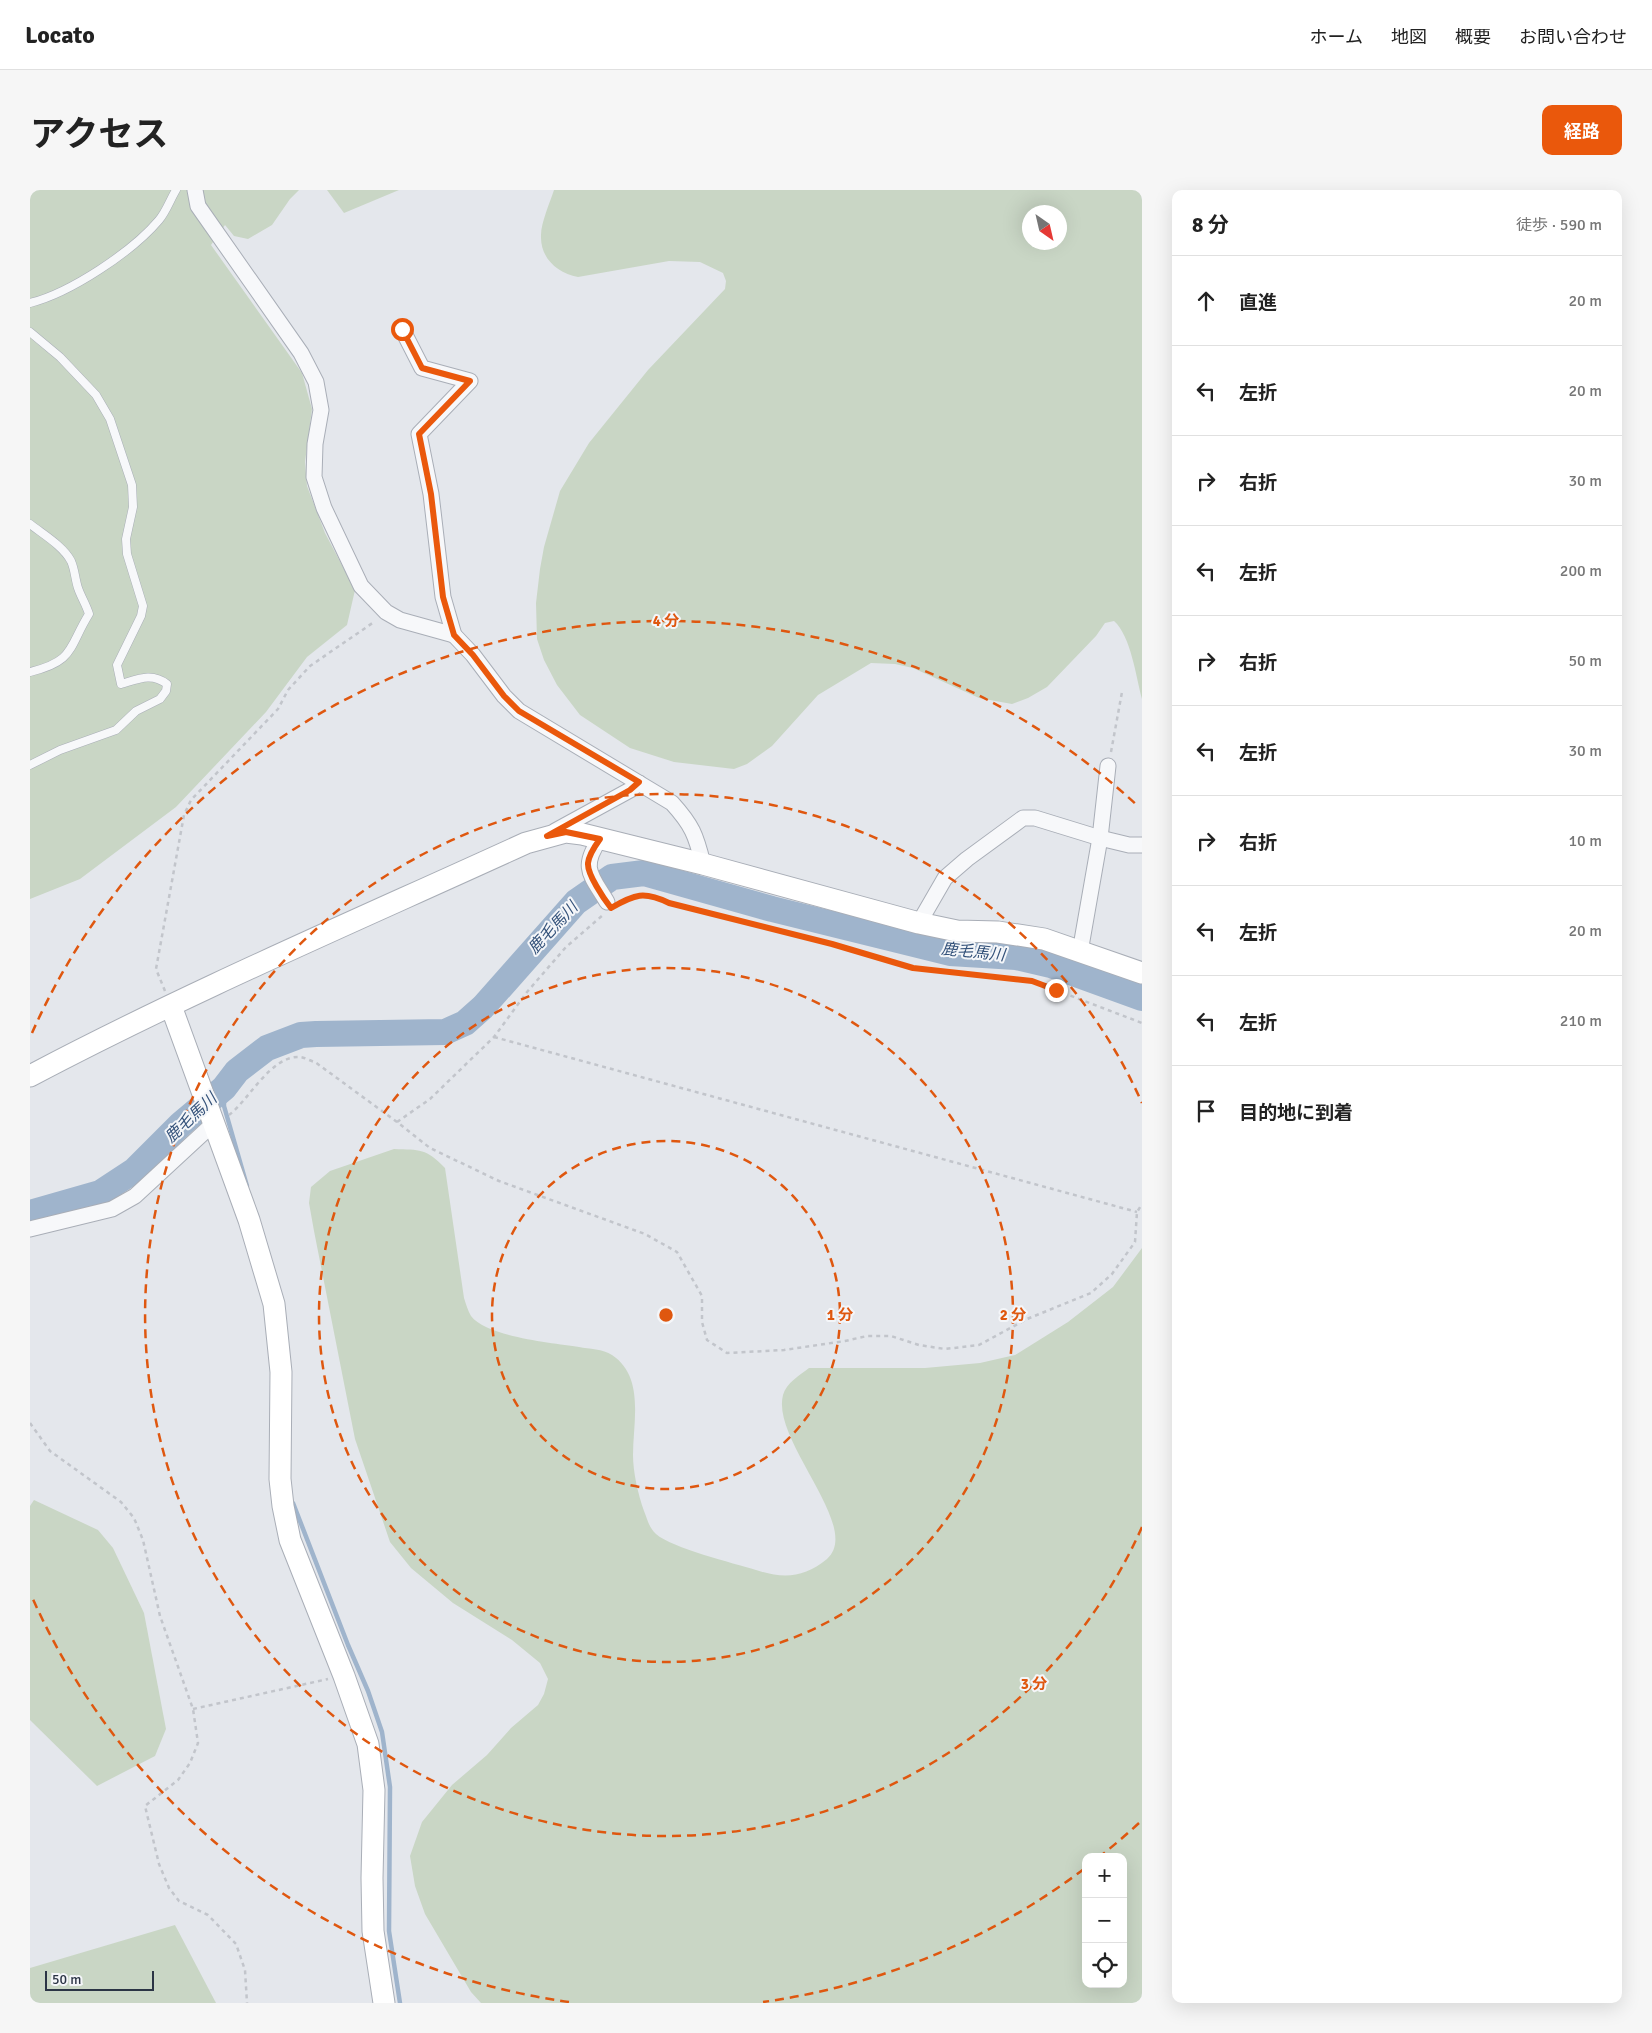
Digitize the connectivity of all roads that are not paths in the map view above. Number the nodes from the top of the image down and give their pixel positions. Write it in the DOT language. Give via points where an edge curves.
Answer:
graph roads {
  1 [pos="176,190"];
  2 [pos="195,190"];
  3 [pos="30,303"];
  4 [pos="402,329"];
  5 [pos="30,332"];
  6 [pos="30,524"];
  7 [pos="454,635"];
  8 [pos="30,672"];
  9 [pos="30,765"];
  10 [pos="1108,766"];
  11 [pos="639,782"];
  12 [pos="547,836"];
  13 [pos="1100,838"];
  14 [pos="600,839"];
  15 [pos="1142,845"];
  16 [pos="702,864"];
  17 [pos="609,905"];
  18 [pos="919,924"];
  19 [pos="1080,952"];
  20 [pos="1142,973"];
  21 [pos="171,1006"];
  22 [pos="30,1076"];
  23 [pos="217,1119"];
  24 [pos="30,1230"];
  25 [pos="384,2003"];
  1 -- 3 [label="lane" via="160,219 141,238 89,277 49,298"];
  2 -- 7 [label="street" via="198,206 301,353 316,382 321,410 314,478 324,508 361,586 386,612 400,620"];
  4 -- 7 [label="street" via="422,368 470,381 419,434 431,494 443,597"];
  5 -- 9 [label="lane" via="96,394 110,419 132,485 133,507 126,539 127,554 143,606 117,665 121,684 142,677 159,677 167,684 160,698 136,711 116,730 60,750"];
  6 -- 8 [label="lane" via="66,552 89,614 67,656"];
  7 -- 11 [label="street" via="519,711"];
  10 -- 13 [label="street"];
  11 -- 12 [label="street"];
  11 -- 16 [label="street" via="672,803 688,820 697,837"];
  12 -- 14 [label="street" via="566,832"];
  12 -- 21 [label="street"];
  13 -- 15 [label="street"];
  13 -- 18 [label="street" via="1035,818 1023,818 945,878"];
  13 -- 19 [label="street"];
  14 -- 16 [label="street"];
  14 -- 17 [label="street" via="588,864"];
  16 -- 18 [label="street"];
  18 -- 19 [label="street" via="1044,939"];
  19 -- 20 [label="street"];
  21 -- 22 [label="street"];
  21 -- 23 [label="street" via="201,1088"];
  23 -- 24 [label="street" via="135,1196 112,1209"];
  23 -- 25 [label="street" via="274,1304 281,1372 280,1479 290,1540 368,1744 374,1790 373,1931"];
}
